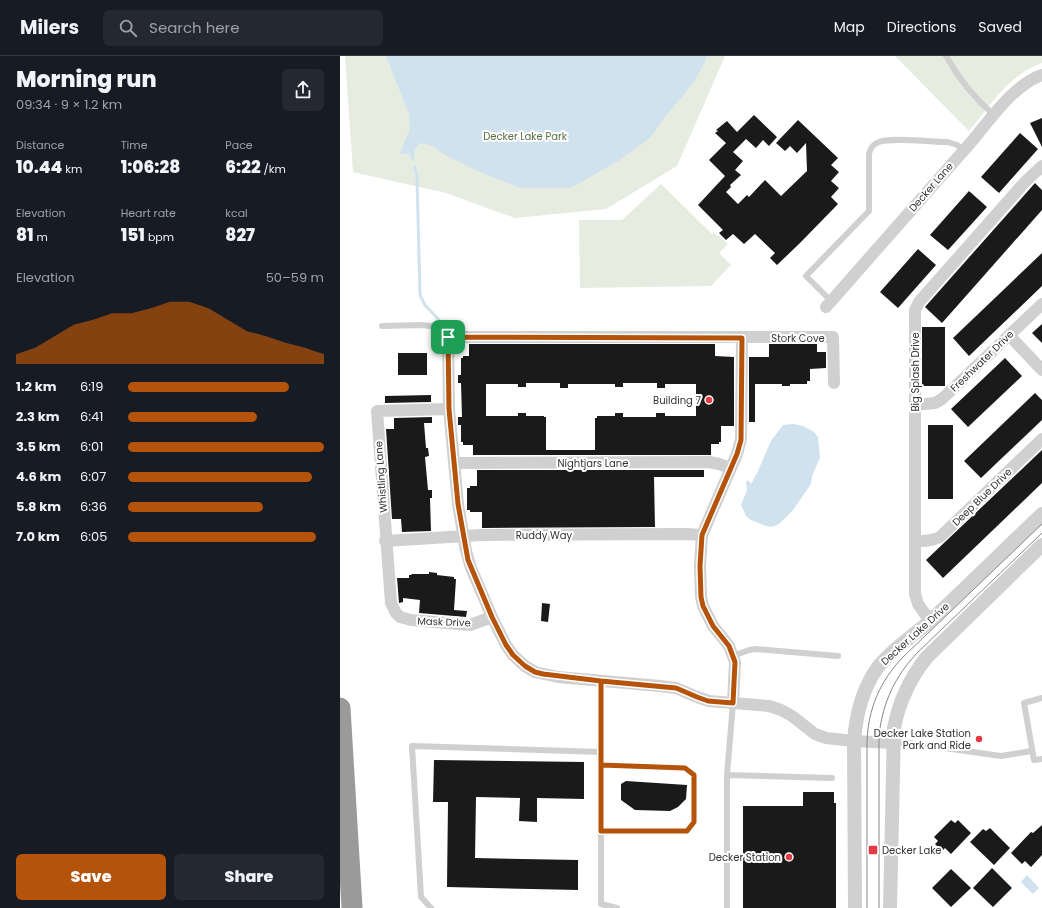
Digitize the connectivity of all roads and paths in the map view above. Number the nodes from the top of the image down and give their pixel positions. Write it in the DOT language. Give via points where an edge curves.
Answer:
graph roads {
  1 [pos="946,56"];
  2 [pos="1042,75"];
  3 [pos="994,114"];
  4 [pos="963,150"];
  5 [pos="1042,166"];
  6 [pos="829,304"];
  7 [pos="1042,304"];
  8 [pos="382,326"];
  9 [pos="1009,335"];
  10 [pos="448,337"];
  11 [pos="742,338"];
  12 [pos="1042,370"];
  13 [pos="834,383"];
  14 [pos="915,405"];
  15 [pos="449,409"];
  16 [pos="1042,439"];
  17 [pos="454,463"];
  18 [pos="730,468"];
  19 [pos="1042,514"];
  20 [pos="702,535"];
  21 [pos="463,536"];
  22 [pos="385,541"];
  23 [pos="915,541"];
  24 [pos="1042,545"];
  25 [pos="396,613"];
  26 [pos="492,617"];
  27 [pos="930,621"];
  28 [pos="734,656"];
  29 [pos="838,656"];
  30 [pos="601,681"];
  31 [pos="1042,698"];
  32 [pos="733,703"];
  33 [pos="340,708"];
  34 [pos="854,741"];
  35 [pos="893,743"];
  36 [pos="1032,751"];
  37 [pos="601,752"];
  38 [pos="1042,759"];
  39 [pos="601,765"];
  40 [pos="727,775"];
  41 [pos="832,778"];
  42 [pos="601,831"];
  43 [pos="601,904"];
  44 [pos="352,908"];
  45 [pos="431,908"];
  46 [pos="595,908"];
  47 [pos="617,908"];
  48 [pos="727,908"];
  49 [pos="855,908"];
  50 [pos="890,908"];
  1 -- 3 [label="lane" via="970,92"];
  2 -- 3 [label="street, Decker Lane" via="1017,90"];
  3 -- 4 [label="street, Decker Lane"];
  4 -- 6 [label="street, Decker Lane"];
  4 -- 6 [label="lane" via="957,144 948,142 887,140 873,146 869,154 869,211 806,276"];
  5 -- 14 [label="street, Big Splash Drive" via="1025,182 915,310"];
  7 -- 9 [label="street, Freshwater Drive"];
  8 -- 10 [label="lane" via="431,326"];
  9 -- 12 [label="street"];
  9 -- 14 [label="street, Freshwater Drive" via="942,399 935,403"];
  10 -- 11 [label="street"];
  10 -- 15 [label="street"];
  11 -- 13 [label="street, Stork Cove" via="833,337"];
  11 -- 18 [label="street" via="741,440"];
  14 -- 23 [label="street, Big Splash Drive"];
  15 -- 17 [label="street"];
  15 -- 22 [label="street, Whistling Lane" via="377,411"];
  16 -- 23 [label="street, Deep Blue Drive" via="940,537 934,540"];
  17 -- 18 [label="street, Nightjars Lane" via="709,462"];
  17 -- 21 [label="street"];
  18 -- 20 [label="street"];
  19 -- 27 [label="street, Decker Lake Drive"];
  20 -- 21 [label="street, Ruddy Way"];
  20 -- 28 [label="street" via="700,566 703,606"];
  21 -- 22 [label="street, Ruddy Way"];
  21 -- 26 [label="street" via="468,560"];
  22 -- 25 [label="street, Whistling Lane" via="390,598"];
  23 -- 27 [label="street, Big Splash Drive" via="916,599"];
  24 -- 35 [label="street" via="946,637 917,669 900,705"];
  25 -- 26 [label="street, Mask Drive" via="411,620 465,625"];
  26 -- 30 [label="street" via="513,655 535,672"];
  27 -- 34 [label="street, Decker Lake Drive" via="878,667 860,704"];
  28 -- 29 [label="lane" via="756,649"];
  28 -- 32 [label="street" via="736,673"];
  30 -- 32 [label="street" via="676,688 708,701"];
  30 -- 37 [label="lane"];
  31 -- 36 [label="lane" via="1024,703"];
  32 -- 34 [label="street" via="781,710 815,734"];
  32 -- 40 [label="lane"];
  33 -- 44 [label="highway"];
  34 -- 35 [label="street"];
  34 -- 49 [label="street, Decker Lake Drive"];
  35 -- 36 [label="lane" via="1001,756"];
  35 -- 50 [label="street"];
  36 -- 38 [label="lane" via="1034,760"];
  37 -- 39 [label="lane"];
  37 -- 45 [label="lane" via="412,746 420,897"];
  39 -- 42 [label="lane"];
  39 -- 42 [label="lane" via="685,768 694,775 694,822 687,831"];
  40 -- 41 [label="lane"];
  40 -- 48 [label="lane"];
  42 -- 43 [label="lane"];
  43 -- 46 [label="lane"];
  43 -- 47 [label="lane"];
}
